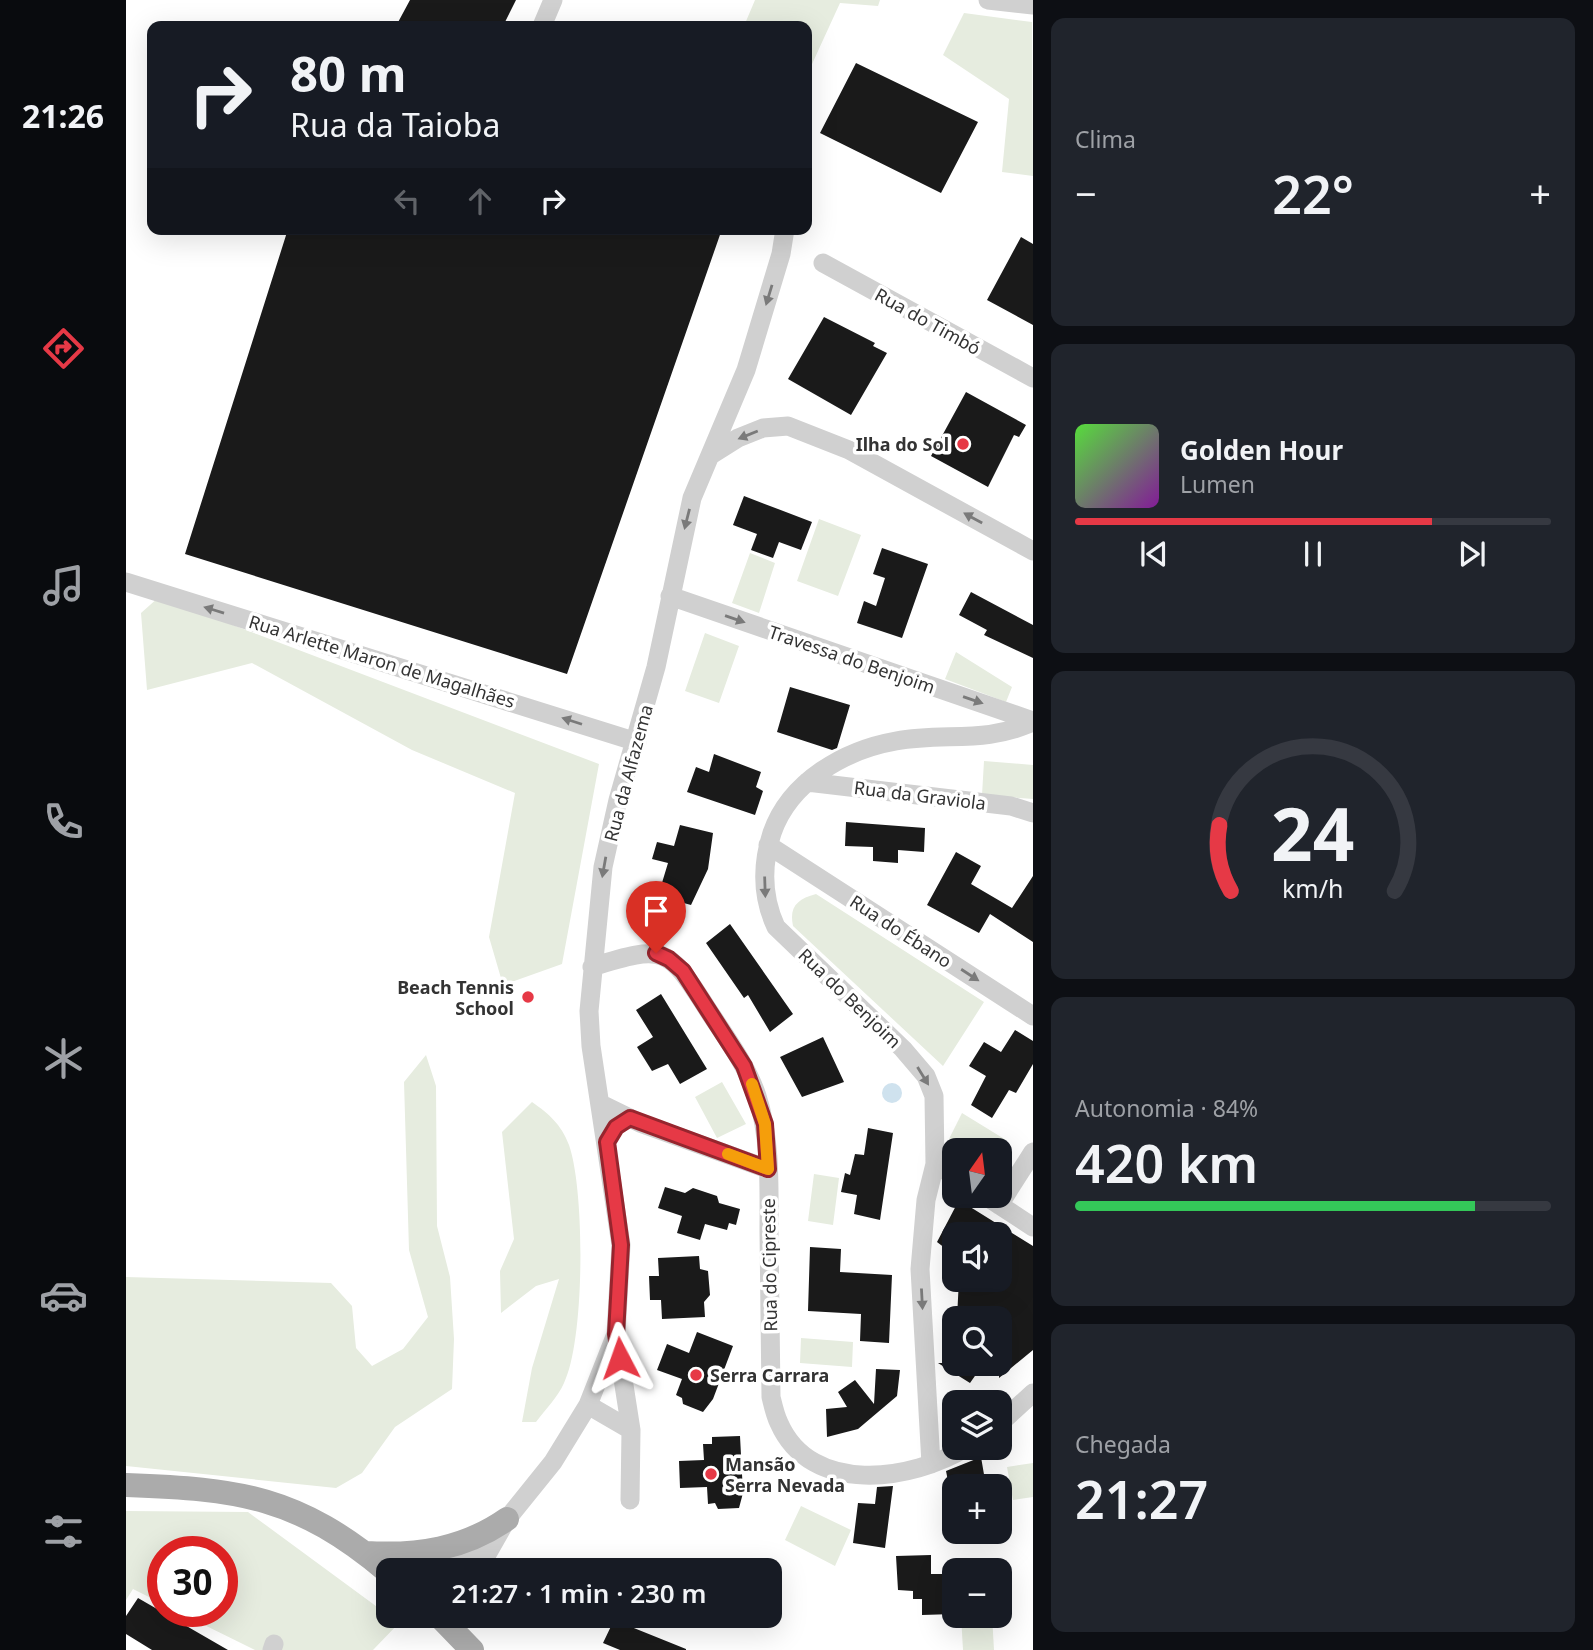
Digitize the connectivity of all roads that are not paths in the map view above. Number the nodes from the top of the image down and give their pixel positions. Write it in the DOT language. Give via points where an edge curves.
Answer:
graph roads {
  1 [pos="553,0"];
  2 [pos="988,0"];
  3 [pos="1033,5"];
  4 [pos="544,21"];
  5 [pos="784,235"];
  6 [pos="823,263"];
  7 [pos="1033,378"];
  8 [pos="711,455"];
  9 [pos="1033,551"];
  10 [pos="126,582"];
  11 [pos="670,596"];
  12 [pos="1033,721"];
  13 [pos="637,742"];
  14 [pos="807,782"];
  15 [pos="1033,813"];
  16 [pos="768,845"];
  17 [pos="592,967"];
  18 [pos="1033,1016"];
  19 [pos="601,1104"];
  20 [pos="630,1118"];
  21 [pos="607,1142"];
  22 [pos="1033,1152"];
  23 [pos="935,1164"];
  24 [pos="942,1168"];
  25 [pos="768,1169"];
  26 [pos="1012,1177"];
  27 [pos="1004,1208"];
  28 [pos="1033,1227"];
  29 [pos="616,1334"];
  30 [pos="1033,1393"];
  31 [pos="588,1405"];
  32 [pos="1012,1412"];
  33 [pos="631,1430"];
  34 [pos="942,1459"];
  35 [pos="931,1464"];
  36 [pos="126,1485"];
  37 [pos="630,1500"];
  38 [pos="507,1519"];
  39 [pos="366,1553"];
  40 [pos="463,1558"];
  41 [pos="485,1558"];
  42 [pos="376,1562"];
  43 [pos="453,1628"];
  44 [pos="472,1650"];
  1 -- 4 [label="street"];
  2 -- 3 [label="street"];
  5 -- 8 [label="street, Rua da Alfazema, one-way" via="746,370"];
  6 -- 7 [label="street, Rua do Timbó"];
  9 -- 8 [label="street, one-way" via="849,450 788,426 763,428"];
  8 -- 11 [label="street, Rua da Alfazema, one-way" via="692,498"];
  13 -- 10 [label="street, Rua Arlette Maron de Magalhães, one-way"];
  11 -- 12 [label="street, Travessa do Benjoim, one-way"];
  11 -- 13 [label="street, Rua da Alfazema"];
  12 -- 14 [label="street, Rua do Benjoim" via="1007,734 936,737 873,747 830,765"];
  13 -- 17 [label="street, Rua da Alfazema, one-way" via="603,867"];
  14 -- 15 [label="street, Rua da Graviola" via="1011,806"];
  14 -- 16 [label="street, Rua do Benjoim" via="791,798"];
  16 -- 18 [label="street, Rua do Ébano, one-way"];
  16 -- 23 [label="street, Rua do Benjoim, one-way" via="764,883 767,908 776,927 926,1076 934,1096"];
  17 -- 19 [label="street, Rua da Alfazema" via="591,1046"];
  17 -- 25 [label="street, Rua do Cipreste" via="639,952 669,959 683,971 757,1094 765,1124"];
  19 -- 20 [label="street"];
  19 -- 21 [label="street, Rua da Alfazema"];
  20 -- 21 [label="street" via="616,1127"];
  20 -- 25 [label="street"];
  21 -- 29 [label="street, Rua da Alfazema" via="621,1245"];
  22 -- 26 [label="street"];
  23 -- 24 [label="street"];
  23 -- 35 [label="street, Rua do Benjoim, one-way" via="926,1200 920,1269"];
  25 -- 35 [label="street, Rua do Cipreste" via="771,1397 779,1424 808,1458 833,1471 875,1476"];
  27 -- 28 [label="street"];
  29 -- 31 [label="street, Rua da Alfazema"];
  29 -- 33 [label="street, Rua da Alfazema"];
  30 -- 32 [label="street"];
  31 -- 33 [label="street"];
  31 -- 38 [label="street, Rua da Alfazema" via="553,1462"];
  33 -- 37 [label="street, Rua da Alfazema"];
  34 -- 35 [label="street, Rua do Cipreste"];
  36 -- 39 [label="main road" via="219,1489 260,1498 294,1510"];
  38 -- 39 [label="main road" via="484,1536 441,1549"];
  38 -- 40 [label="street, Rua da Alfazema"];
  38 -- 41 [label="street, Rua da Alfazema"];
  39 -- 42 [label="main road"];
  43 -- 44 [label="main road"];
}
